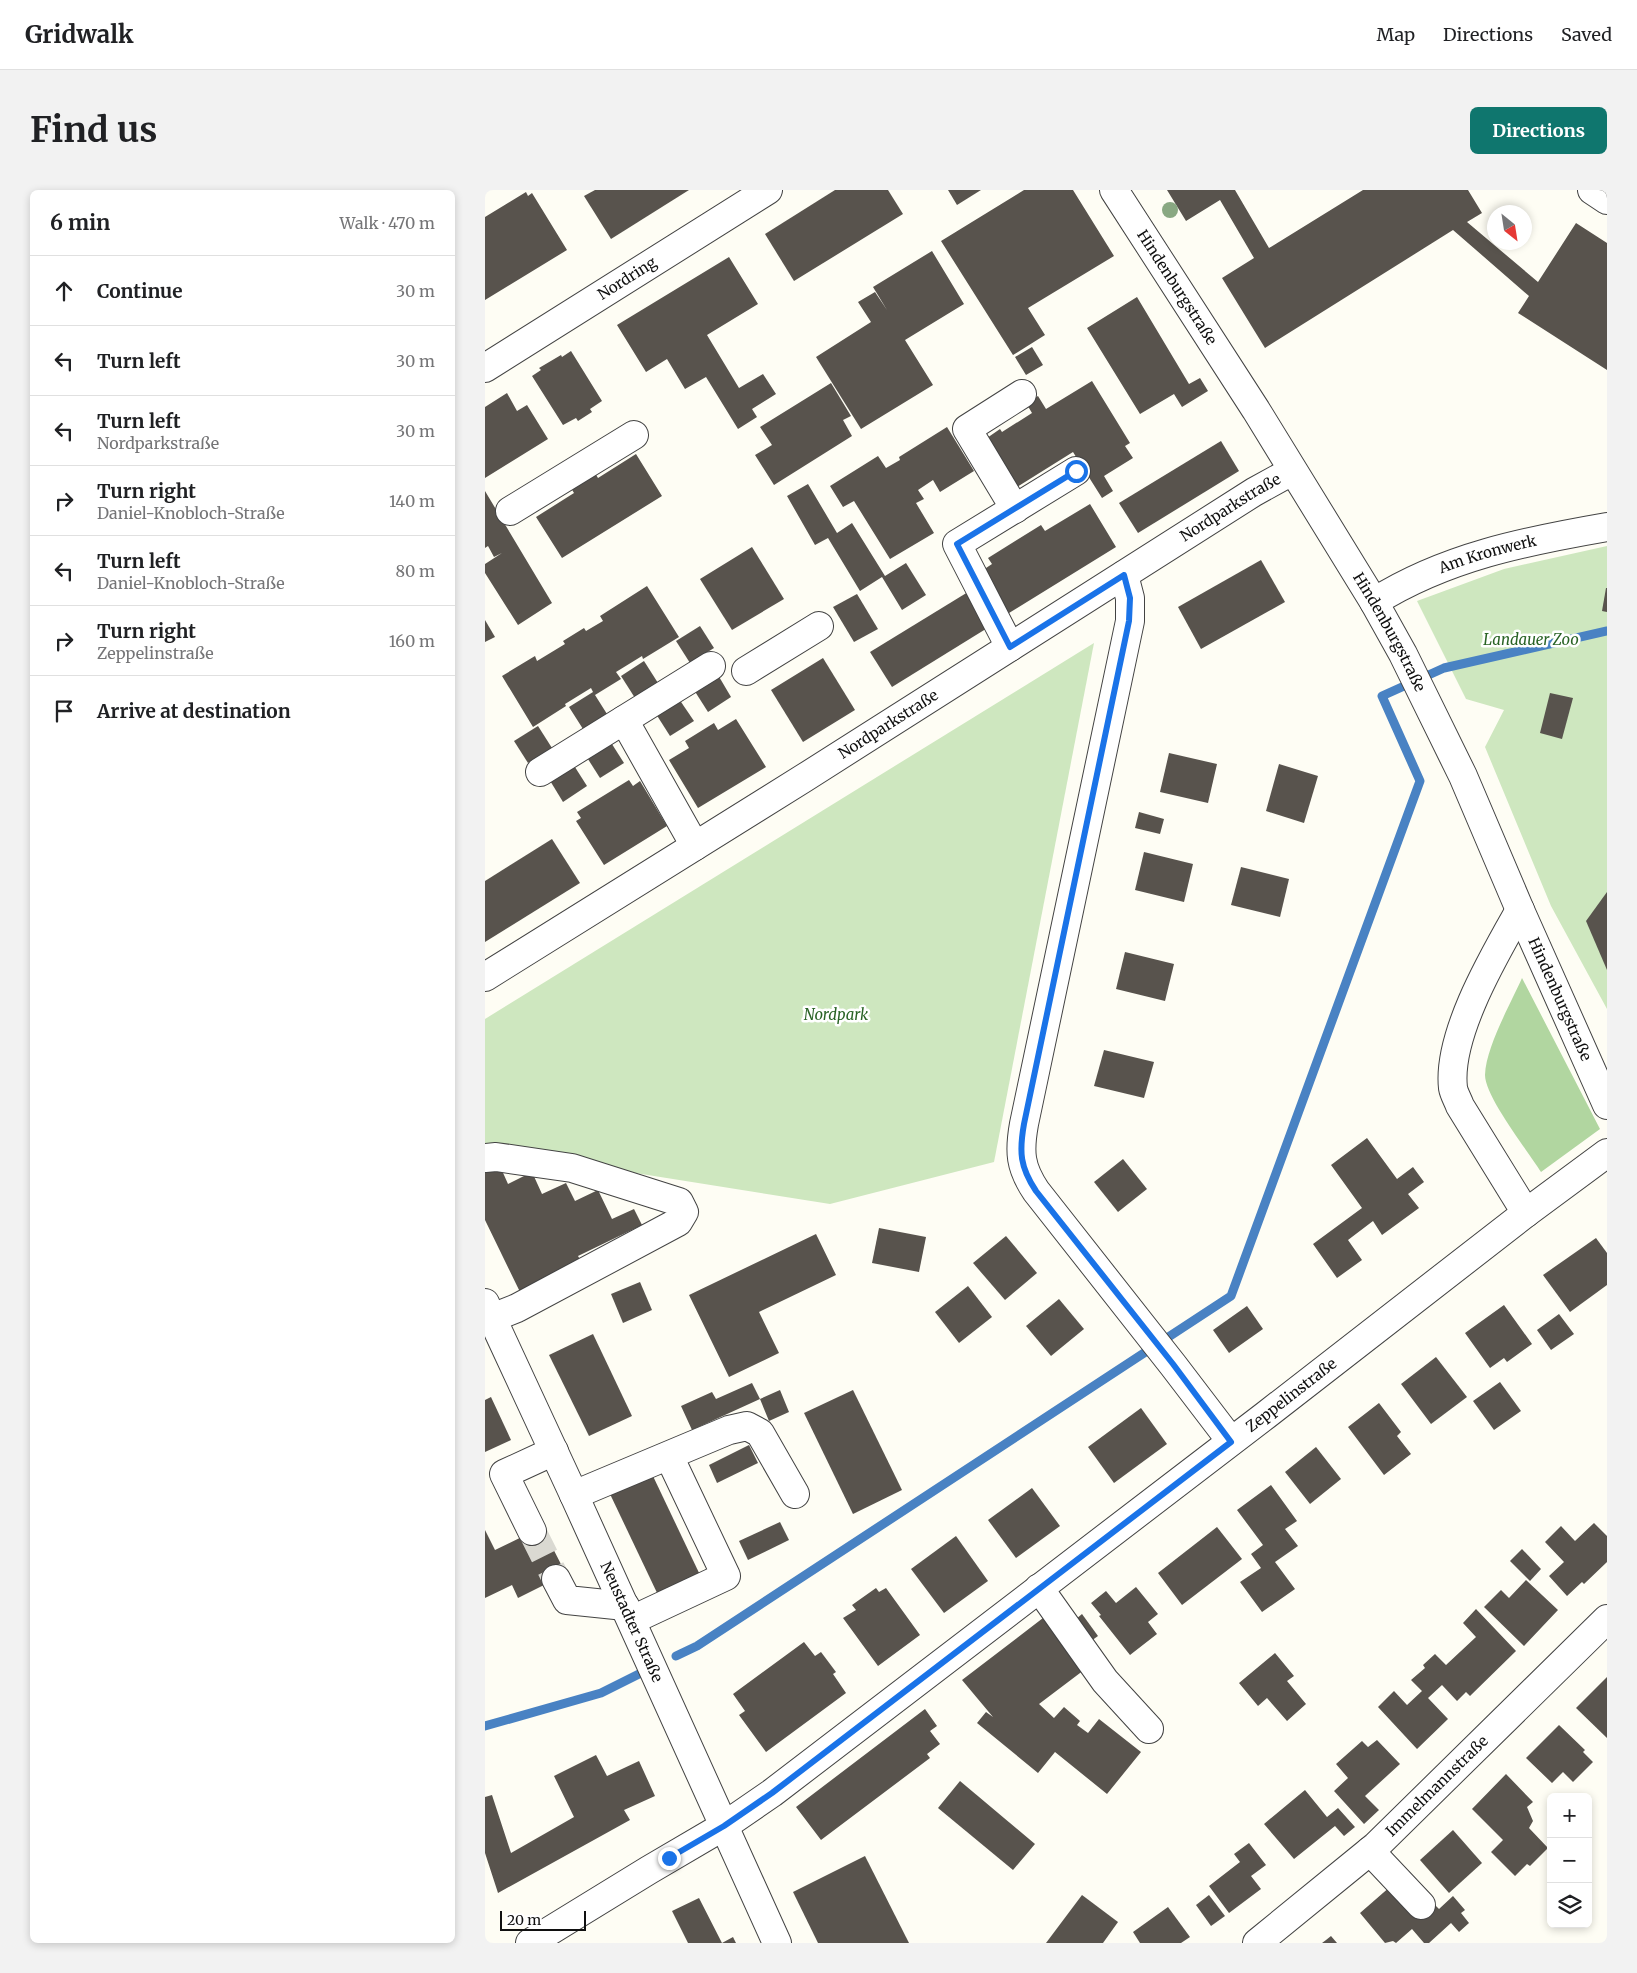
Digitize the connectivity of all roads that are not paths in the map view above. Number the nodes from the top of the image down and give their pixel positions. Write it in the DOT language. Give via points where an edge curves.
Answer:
graph roads {
  1 [pos="768,190"];
  2 [pos="1114,190"];
  3 [pos="1592,190"];
  4 [pos="1607,200"];
  5 [pos="485,368"];
  6 [pos="1022,394"];
  7 [pos="634,435"];
  8 [pos="1076,471"];
  9 [pos="1292,471"];
  10 [pos="1015,509"];
  11 [pos="510,511"];
  12 [pos="1607,527"];
  13 [pos="1124,575"];
  14 [pos="1374,602"];
  15 [pos="819,626"];
  16 [pos="1010,647"];
  17 [pos="711,666"];
  18 [pos="746,671"];
  19 [pos="624,720"];
  20 [pos="540,772"];
  21 [pos="695,846"];
  22 [pos="1520,910"];
  23 [pos="485,977"];
  24 [pos="1607,1105"];
  25 [pos="1607,1153"];
  26 [pos="485,1158"];
  27 [pos="1526,1213"];
  28 [pos="489,1310"];
  29 [pos="1231,1442"];
  30 [pos="554,1451"];
  31 [pos="669,1456"];
  32 [pos="795,1494"];
  33 [pos="575,1495"];
  34 [pos="533,1531"];
  35 [pos="556,1579"];
  36 [pos="1039,1588"];
  37 [pos="628,1613"];
  38 [pos="1607,1619"];
  39 [pos="1149,1729"];
  40 [pos="724,1826"];
  41 [pos="1370,1851"];
  42 [pos="1421,1905"];
  43 [pos="1260,1942"];
  44 [pos="530,1943"];
  45 [pos="777,1943"];
  1 -- 5 [label="street, Nordring"];
  2 -- 9 [label="street, Hindenburgstraße"];
  3 -- 4 [label="street"];
  6 -- 10 [label="street" via="967,429"];
  7 -- 11 [label="street"];
  8 -- 10 [label="street"];
  9 -- 13 [label="street, Nordparkstraße"];
  9 -- 14 [label="street, Hindenburgstraße"];
  10 -- 16 [label="street" via="957,544"];
  12 -- 14 [label="street, Am Kronwerk" via="1531,540 1478,554 1403,584"];
  13 -- 16 [label="street, Nordparkstraße"];
  13 -- 29 [label="street" via="1130,598 1129,621 1020,1149 1029,1181 1036,1191"];
  14 -- 22 [label="street, Hindenburgstraße" via="1424,693"];
  15 -- 18 [label="street"];
  16 -- 21 [label="street, Nordparkstraße"];
  17 -- 19 [label="street"];
  19 -- 20 [label="street"];
  19 -- 21 [label="street"];
  21 -- 23 [label="street, Nordparkstraße"];
  22 -- 24 [label="street, Hindenburgstraße"];
  22 -- 27 [label="street" via="1491,960 1460,1032 1453,1063 1453,1089 1460,1106"];
  25 -- 27 [label="street, Zeppelinstraße"];
  26 -- 28 [label="street" via="572,1168 679,1202 684,1212 678,1222 517,1308"];
  27 -- 29 [label="street, Zeppelinstraße"];
  28 -- 30 [label="street, Neustadter Straße"];
  29 -- 36 [label="street, Zeppelinstraße"];
  30 -- 33 [label="street, Neustadter Straße"];
  30 -- 34 [label="street" via="504,1474"];
  31 -- 32 [label="street" via="729,1430 747,1426 761,1434"];
  31 -- 33 [label="street"];
  31 -- 37 [label="street" via="726,1576"];
  33 -- 37 [label="street, Neustadter Straße"];
  35 -- 37 [label="street" via="567,1600"];
  36 -- 39 [label="street" via="1105,1681"];
  36 -- 40 [label="street, Zeppelinstraße" via="772,1793"];
  37 -- 40 [label="street, Neustadter Straße"];
  38 -- 41 [label="street, Immelmannstraße"];
  40 -- 44 [label="street, Zeppelinstraße"];
  40 -- 45 [label="street, Neustadter Straße"];
  41 -- 42 [label="street"];
  41 -- 43 [label="street, Immelmannstraße"];
}
